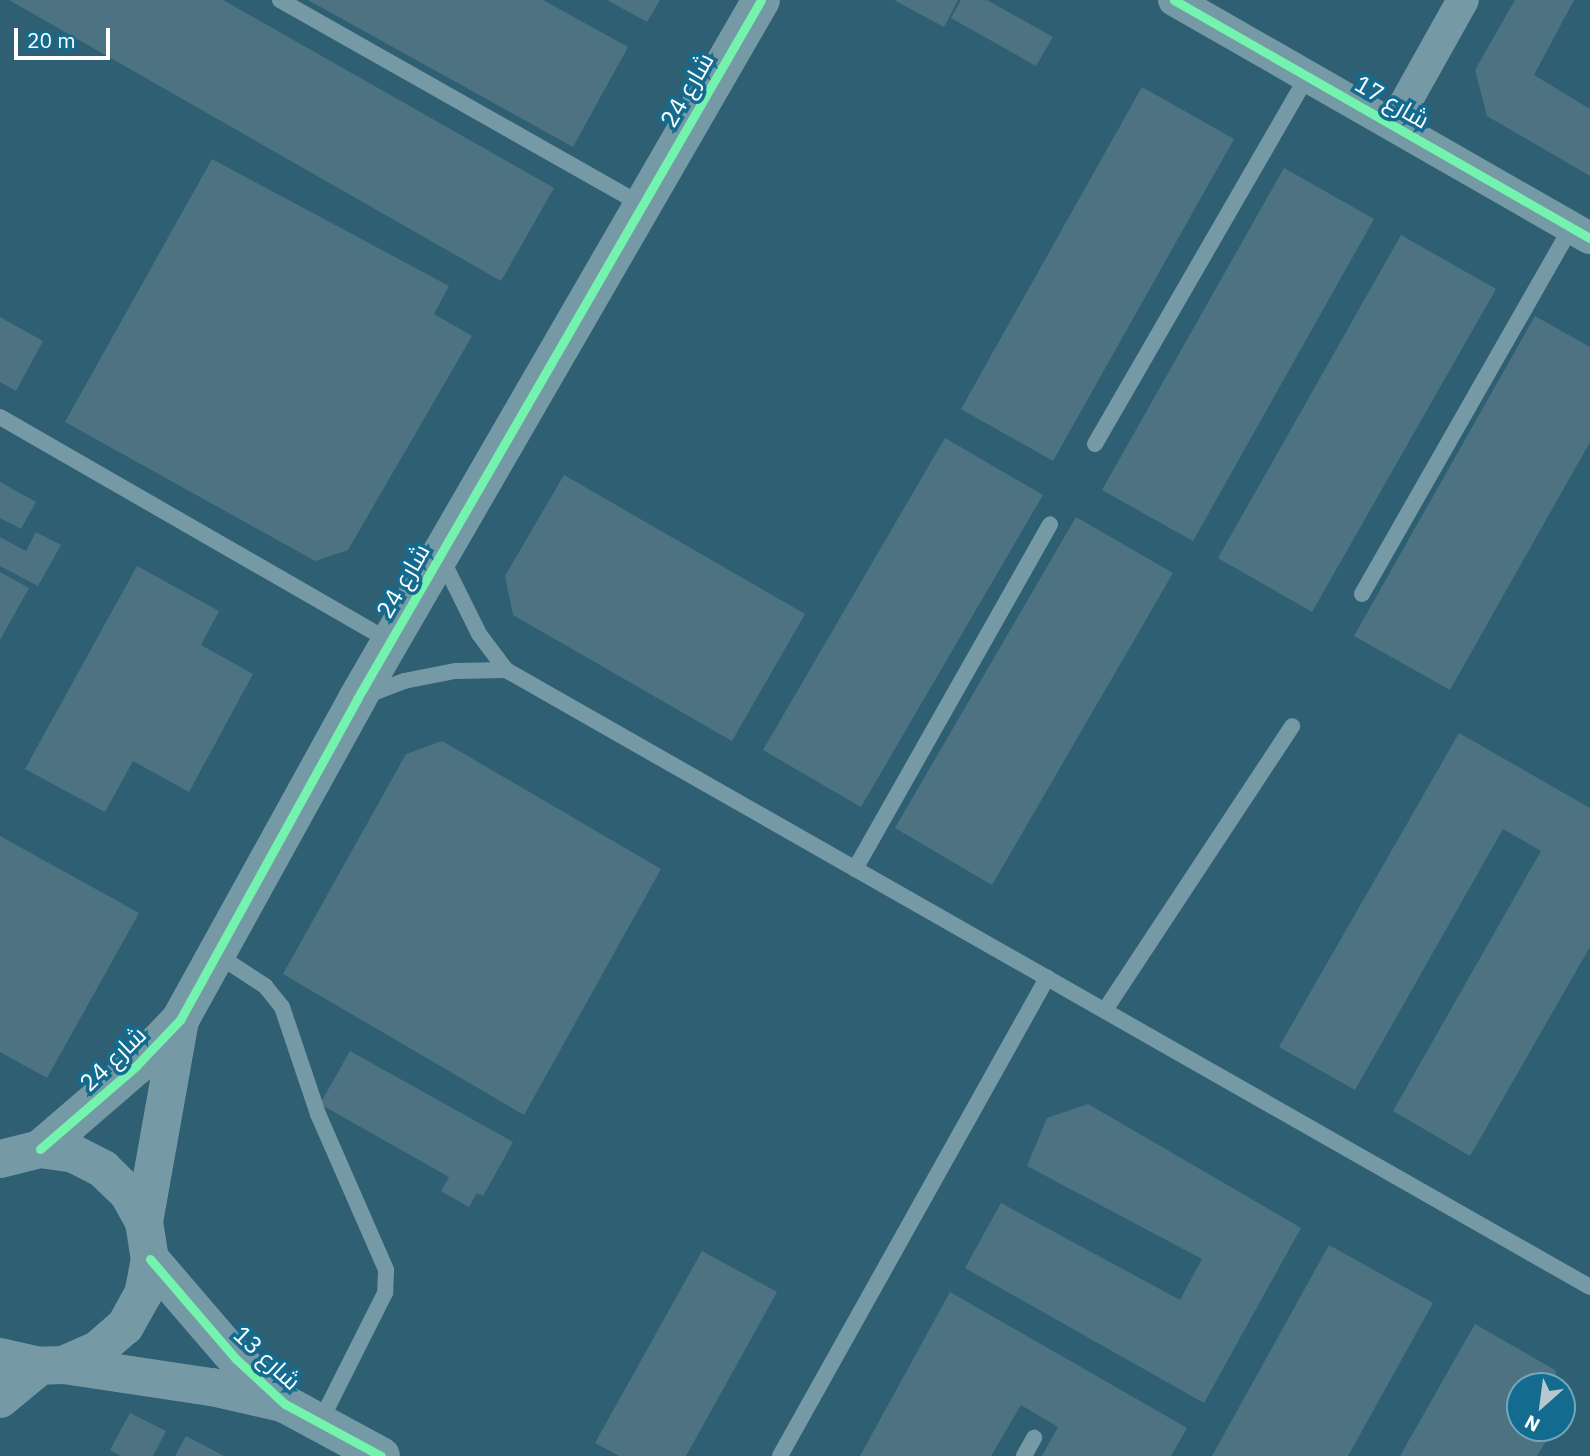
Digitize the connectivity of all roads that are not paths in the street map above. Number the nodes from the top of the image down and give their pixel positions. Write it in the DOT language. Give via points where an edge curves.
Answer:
graph roads {
  1 [pos="280,0"];
  2 [pos="761,0"];
  3 [pos="1174,0"];
  4 [pos="1463,0"];
  5 [pos="1307,77"];
  6 [pos="1393,125"];
  7 [pos="643,205"];
  8 [pos="1580,233"];
  9 [pos="0,417"];
  10 [pos="1095,444"];
  11 [pos="1050,524"];
  12 [pos="440,554"];
  13 [pos="1362,594"];
  14 [pos="390,641"];
  15 [pos="506,670"];
  16 [pos="357,699"];
  17 [pos="1292,726"];
  18 [pos="855,869"];
  19 [pos="216,954"];
  20 [pos="1047,978"];
  21 [pos="1105,1010"];
  22 [pos="180,1020"];
  23 [pos="14,1153"];
  24 [pos="147,1240"];
  25 [pos="1590,1287"];
  26 [pos="0,1357"];
  27 [pos="52,1366"];
  28 [pos="0,1399"];
  29 [pos="285,1404"];
  30 [pos="320,1422"];
  31 [pos="1034,1438"];
  32 [pos="381,1456"];
  33 [pos="780,1456"];
  34 [pos="1024,1456"];
  1 -- 7 [label="lane"];
  2 -- 7 [label="street, شارع 24"];
  3 -- 5 [label="street, شارع 17"];
  4 -- 6 [label="street"];
  5 -- 6 [label="street, شارع 17"];
  5 -- 10 [label="lane"];
  6 -- 8 [label="street, شارع 17"];
  7 -- 12 [label="street, شارع 24"];
  8 -- 13 [label="lane"];
  9 -- 14 [label="lane"];
  11 -- 18 [label="lane"];
  12 -- 14 [label="street, شارع 24"];
  12 -- 15 [label="lane" via="479,634"];
  14 -- 16 [label="street, شارع 24"];
  15 -- 16 [label="lane" via="417,679"];
  15 -- 18 [label="lane"];
  16 -- 19 [label="street, شارع 24"];
  17 -- 21 [label="lane"];
  18 -- 20 [label="lane"];
  19 -- 22 [label="street, شارع 24"];
  19 -- 30 [label="lane" via="265,986 282,1007 318,1114 386,1270 385,1293"];
  20 -- 21 [label="lane"];
  20 -- 33 [label="lane"];
  21 -- 25 [label="lane"];
  22 -- 23 [label="street, شارع 24" via="136,1066"];
  22 -- 24 [label="street, شارع 24"];
  23 -- 24 [label="street, شارع 13" via="74,1154 103,1169 128,1193"];
  24 -- 27 [label="street, شارع 24" via="143,1294 125,1326 97,1350"];
  24 -- 29 [label="street, شارع 13" via="236,1359"];
  26 -- 27 [label="street, شارع 13"];
  27 -- 28 [label="street"];
  27 -- 29 [label="street, شارع 13" via="212,1387"];
  29 -- 30 [label="street, شارع 13"];
  30 -- 32 [label="street, شارع 13"];
  31 -- 34 [label="lane"];
}
